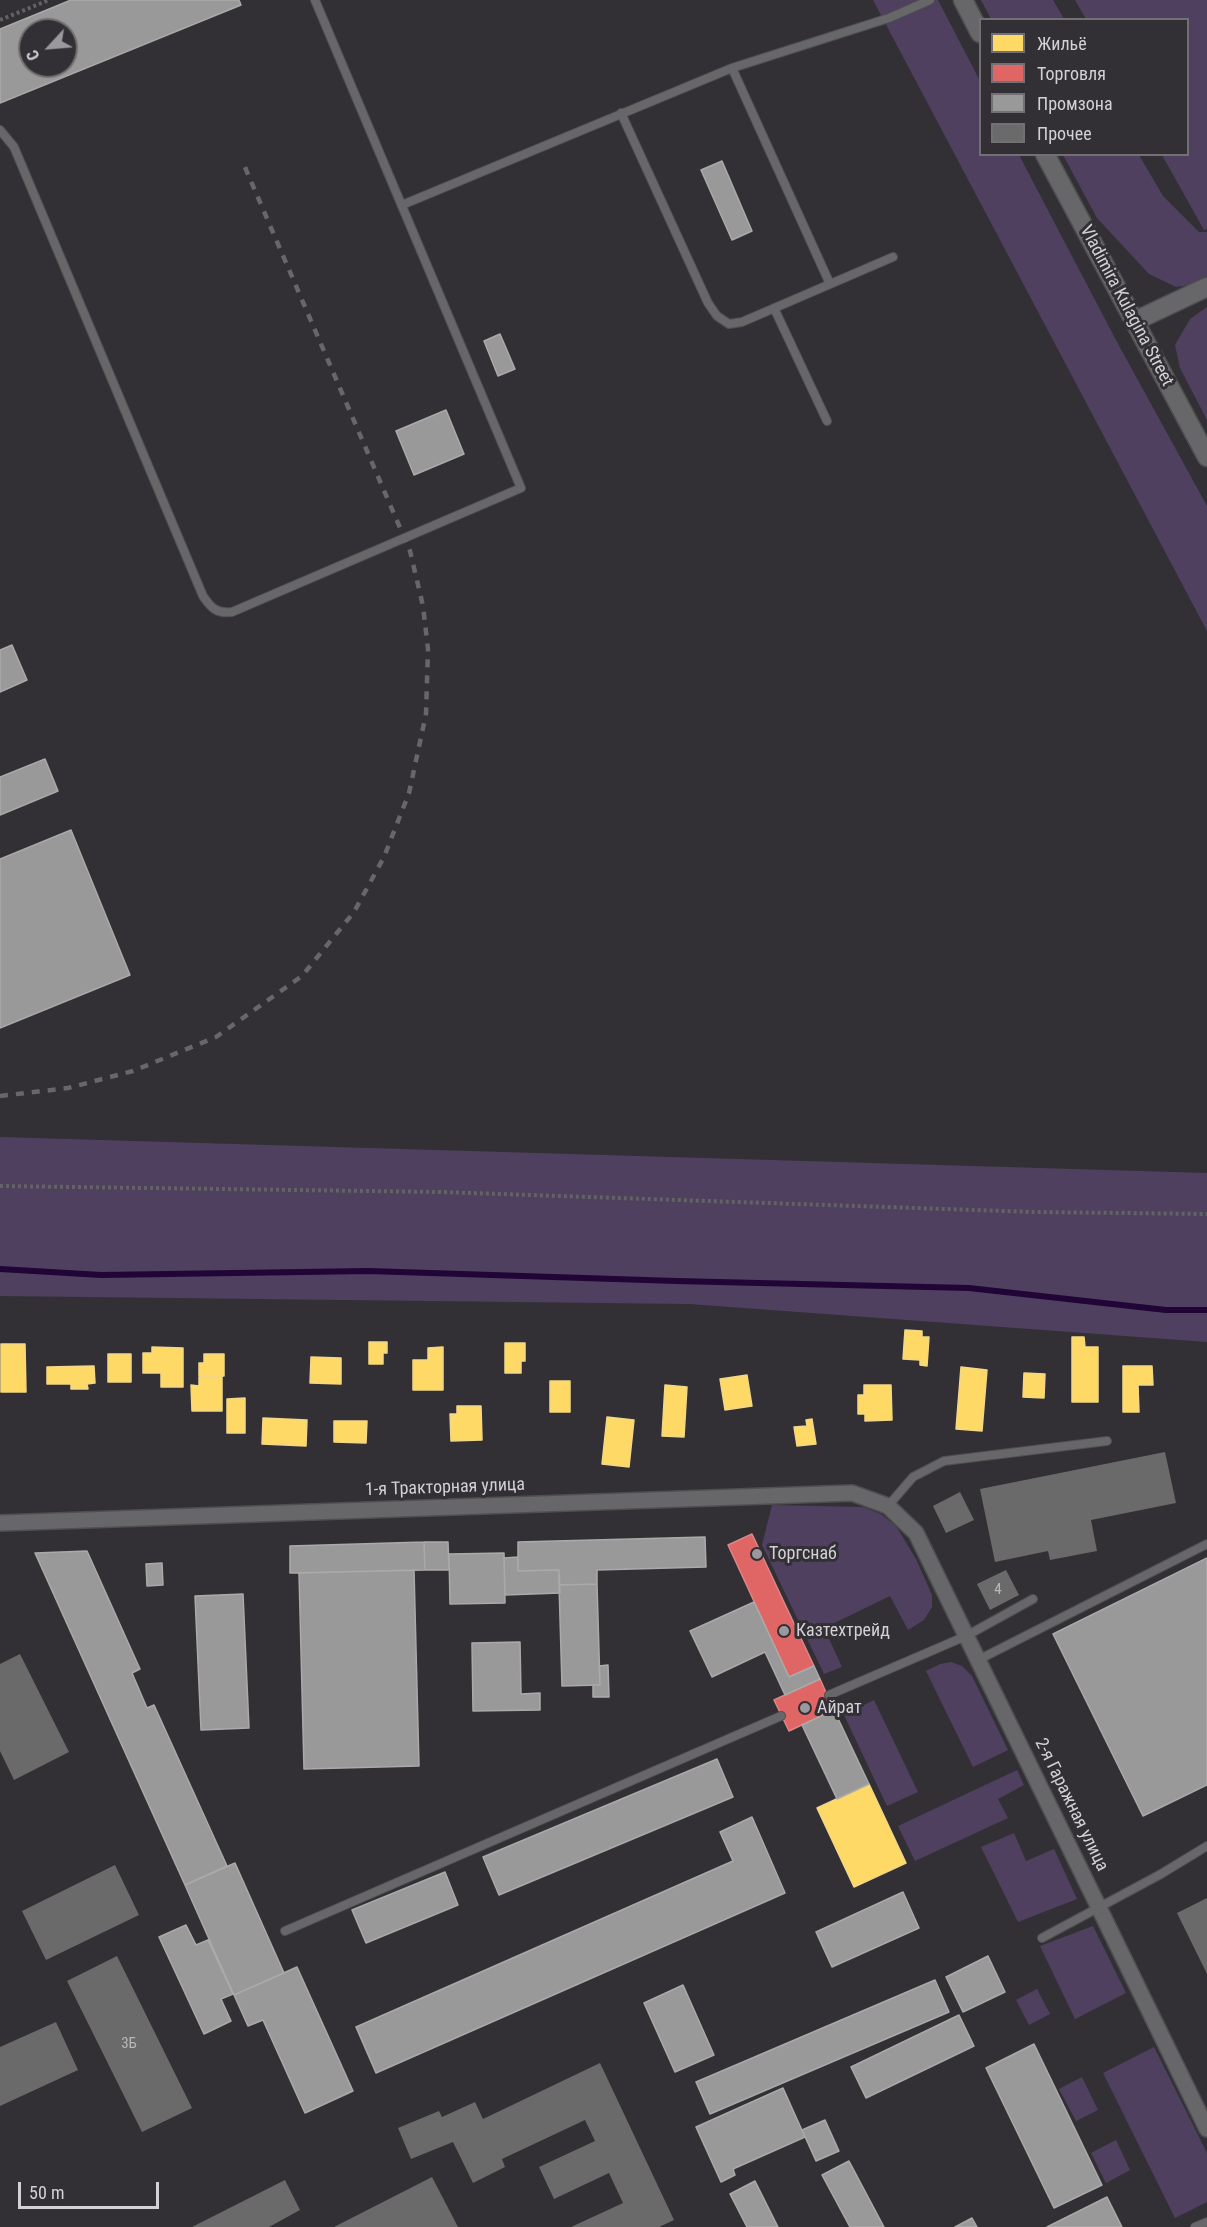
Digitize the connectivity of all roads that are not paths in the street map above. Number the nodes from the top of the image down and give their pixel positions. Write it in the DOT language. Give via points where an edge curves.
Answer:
graph roads {
  1 [pos="315,0"];
  2 [pos="930,0"];
  3 [pos="963,0"];
  4 [pos="979,29"];
  5 [pos="732,68"];
  6 [pos="621,113"];
  7 [pos="0,130"];
  8 [pos="1046,156"];
  9 [pos="402,205"];
  10 [pos="893,256"];
  11 [pos="830,284"];
  12 [pos="1207,287"];
  13 [pos="774,308"];
  14 [pos="1135,321"];
  15 [pos="827,421"];
  16 [pos="1207,457"];
  17 [pos="1107,1441"];
  18 [pos="888,1506"];
  19 [pos="0,1524"];
  20 [pos="1207,1544"];
  21 [pos="1033,1599"];
  22 [pos="966,1636"];
  23 [pos="978,1660"];
  24 [pos="829,1695"];
  25 [pos="781,1716"];
  26 [pos="1207,1846"];
  27 [pos="1099,1907"];
  28 [pos="285,1931"];
  29 [pos="1042,1938"];
  30 [pos="1207,2130"];
  31 [pos="1207,2222"];
  32 [pos="1195,2227"];
  1 -- 9 [label="lane"];
  2 -- 5 [label="lane" via="889,18"];
  3 -- 4 [label="street"];
  5 -- 6 [label="lane"];
  5 -- 11 [label="lane"];
  6 -- 9 [label="lane"];
  6 -- 13 [label="lane" via="717,316 729,324"];
  7 -- 9 [label="lane" via="14,147 202,596 210,608 221,613 232,612 521,489"];
  8 -- 14 [label="street, Vladimira Kulagina Street"];
  10 -- 11 [label="lane"];
  11 -- 13 [label="lane"];
  12 -- 14 [label="street"];
  13 -- 15 [label="lane"];
  14 -- 16 [label="street, Vladimira Kulagina Street"];
  17 -- 18 [label="lane" via="944,1461 913,1477"];
  18 -- 19 [label="street, 1-я Тракторная улица" via="852,1493"];
  18 -- 22 [label="street, 2-я Гаражная улица" via="916,1533"];
  20 -- 23 [label="lane"];
  21 -- 22 [label="lane"];
  22 -- 23 [label="street, 2-я Гаражная улица"];
  22 -- 24 [label="lane"];
  23 -- 27 [label="street, 2-я Гаражная улица"];
  25 -- 28 [label="lane"];
  26 -- 27 [label="lane"];
  27 -- 29 [label="lane"];
  27 -- 30 [label="street, 2-я Гаражная улица"];
  31 -- 32 [label="lane"];
}
